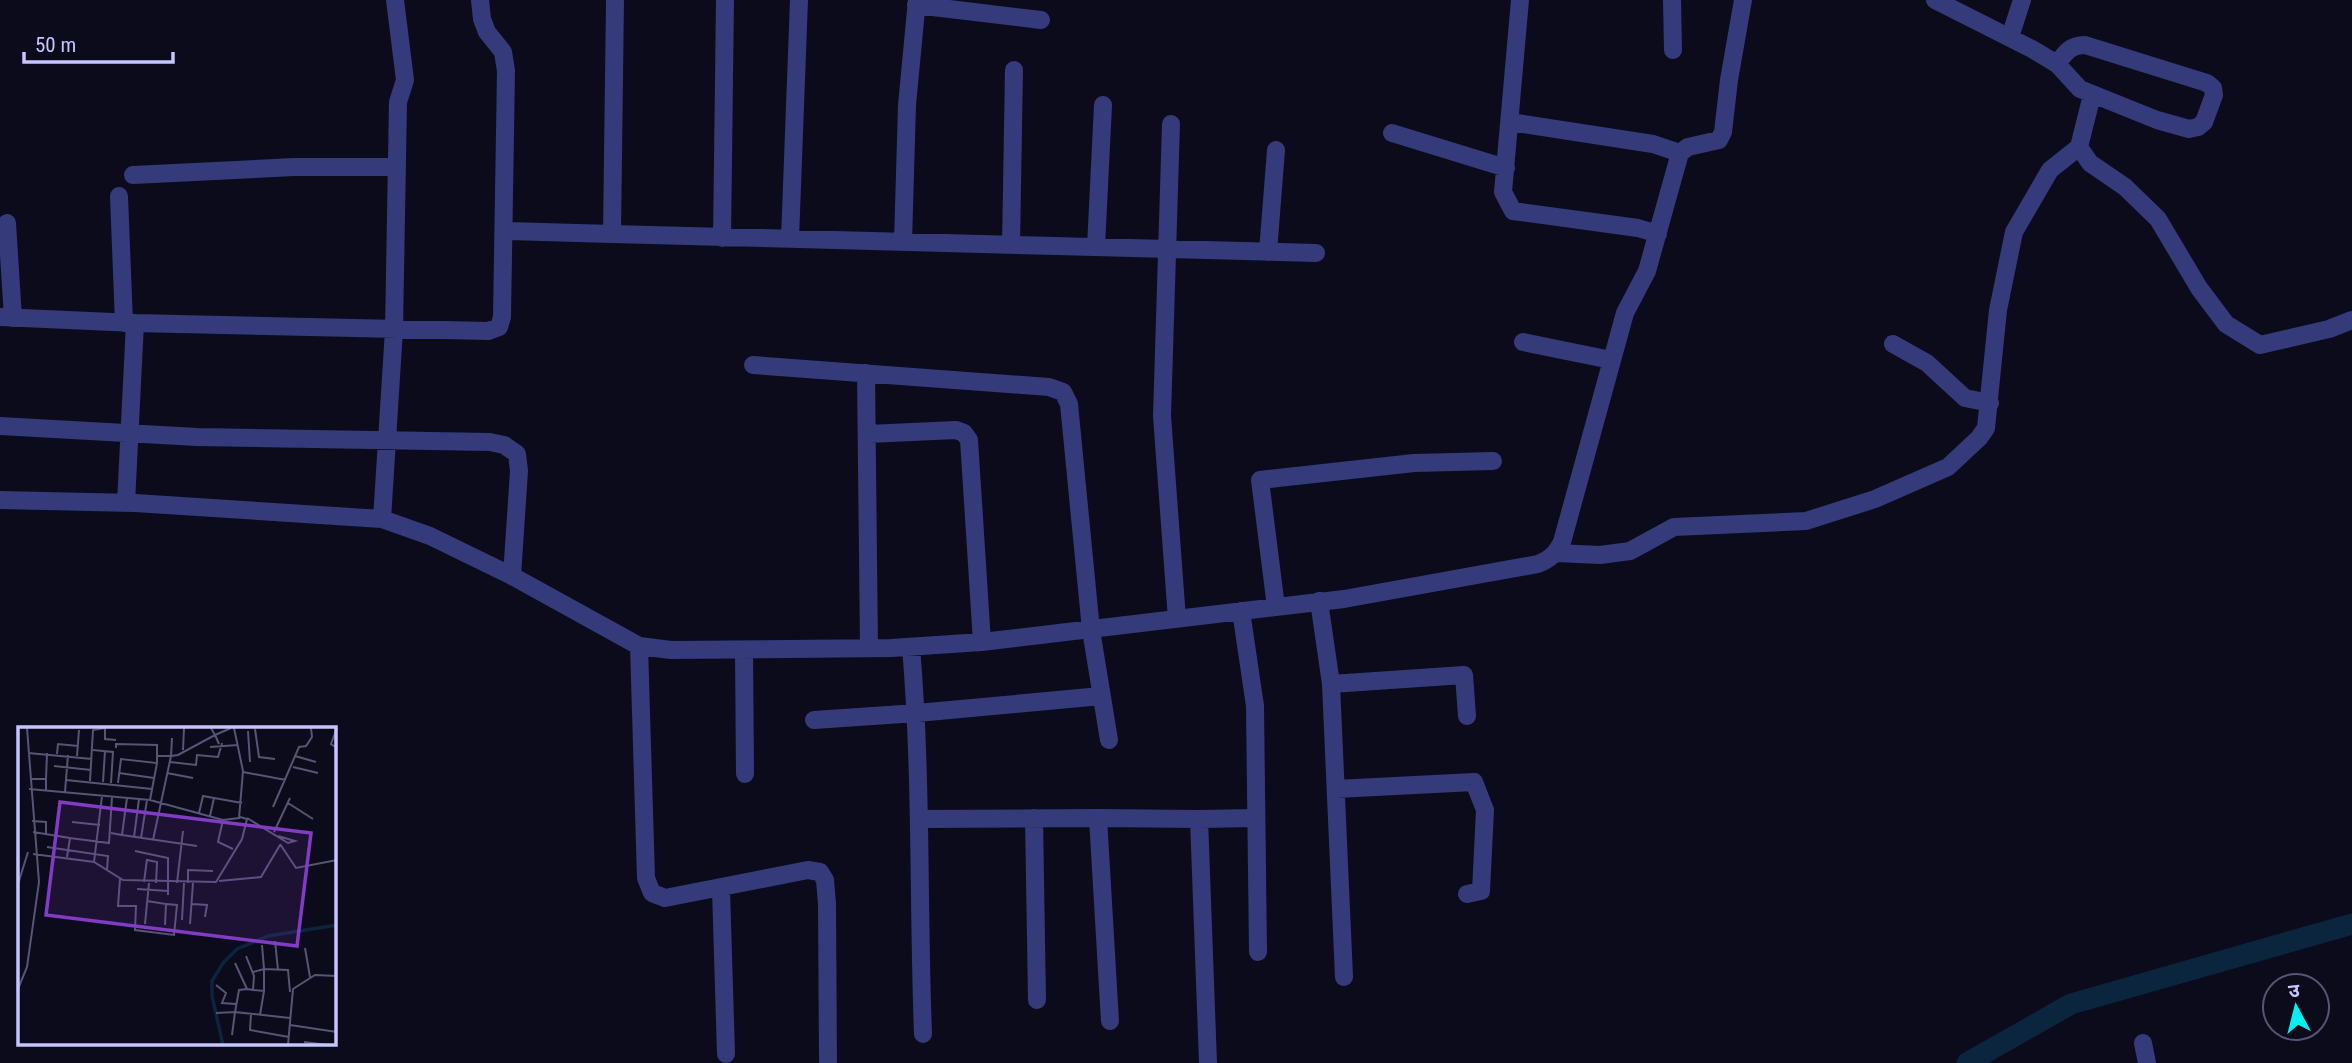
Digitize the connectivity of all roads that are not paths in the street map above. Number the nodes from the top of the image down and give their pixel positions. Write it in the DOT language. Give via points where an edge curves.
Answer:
graph roads {
  1 [pos="395,0"];
  2 [pos="480,0"];
  3 [pos="615,0"];
  4 [pos="725,0"];
  5 [pos="799,0"];
  6 [pos="1520,0"];
  7 [pos="1672,0"];
  8 [pos="1743,0"];
  9 [pos="1935,0"];
  10 [pos="2022,0"];
  11 [pos="916,2"];
  12 [pos="1041,20"];
  13 [pos="2010,37"];
  14 [pos="1674,50"];
  15 [pos="2057,64"];
  16 [pos="1014,70"];
  17 [pos="2091,95"];
  18 [pos="1103,105"];
  19 [pos="1510,122"];
  20 [pos="1171,124"];
  21 [pos="1392,133"];
  22 [pos="2079,147"];
  23 [pos="1276,150"];
  24 [pos="1679,153"];
  25 [pos="396,167"];
  26 [pos="1506,168"];
  27 [pos="133,176"];
  28 [pos="119,196"];
  29 [pos="7,223"];
  30 [pos="504,231"];
  31 [pos="612,234"];
  32 [pos="1658,234"];
  33 [pos="722,238"];
  34 [pos="790,239"];
  35 [pos="904,242"];
  36 [pos="1011,245"];
  37 [pos="1096,247"];
  38 [pos="1168,249"];
  39 [pos="1268,251"];
  40 [pos="1317,253"];
  41 [pos="6,318"];
  42 [pos="2352,320"];
  43 [pos="129,323"];
  44 [pos="394,330"];
  45 [pos="1523,342"];
  46 [pos="1893,344"];
  47 [pos="1611,360"];
  48 [pos="753,365"];
  49 [pos="866,373"];
  50 [pos="1990,403"];
  51 [pos="0,426"];
  52 [pos="130,434"];
  53 [pos="868,434"];
  54 [pos="388,441"];
  55 [pos="1493,461"];
  56 [pos="0,500"];
  57 [pos="125,503"];
  58 [pos="382,519"];
  59 [pos="1556,553"];
  60 [pos="512,576"];
  61 [pos="1319,601"];
  62 [pos="1276,607"];
  63 [pos="1241,611"];
  64 [pos="1177,619"];
  65 [pos="1091,630"];
  66 [pos="982,642"];
  67 [pos="639,646"];
  68 [pos="911,647"];
  69 [pos="869,648"];
  70 [pos="744,650"];
  71 [pos="1331,684"];
  72 [pos="1101,696"];
  73 [pos="917,713"];
  74 [pos="1467,716"];
  75 [pos="814,720"];
  76 [pos="1109,740"];
  77 [pos="745,774"];
  78 [pos="1336,789"];
  79 [pos="1034,818"];
  80 [pos="1098,818"];
  81 [pos="1256,818"];
  82 [pos="1199,819"];
  83 [pos="921,820"];
  84 [pos="721,889"];
  85 [pos="1466,894"];
  86 [pos="1258,952"];
  87 [pos="1344,977"];
  88 [pos="1037,1000"];
  89 [pos="1110,1021"];
  90 [pos="923,1034"];
  91 [pos="2143,1043"];
  92 [pos="726,1054"];
  93 [pos="828,1063"];
  94 [pos="1208,1063"];
  95 [pos="2147,1063"];
  1 -- 25 [label="street" via="405,80 398,102"];
  2 -- 30 [label="street" via="482,19 503,52 506,71"];
  3 -- 31 [label="street"];
  4 -- 33 [label="street"];
  5 -- 34 [label="street"];
  6 -- 19 [label="street"];
  7 -- 14 [label="street"];
  8 -- 24 [label="street" via="1723,132 1719,140"];
  9 -- 13 [label="street"];
  10 -- 13 [label="street"];
  11 -- 12 [label="street"];
  11 -- 35 [label="street" via="907,105"];
  13 -- 15 [label="street"];
  15 -- 17 [label="street" via="2071,82"];
  15 -- 17 [label="street" via="2068,49 2085,45 2207,83 2214,95 2204,122 2189,129"];
  16 -- 36 [label="street"];
  17 -- 22 [label="street"];
  18 -- 37 [label="street"];
  19 -- 24 [label="street" via="1653,144"];
  19 -- 26 [label="street"];
  20 -- 38 [label="street"];
  21 -- 26 [label="street"];
  22 -- 42 [label="street" via="2090,163 2125,187 2158,219 2199,288 2227,324 2260,345"];
  22 -- 50 [label="street" via="2050,170 2014,232 1998,310"];
  23 -- 39 [label="street"];
  24 -- 32 [label="street"];
  25 -- 27 [label="street"];
  25 -- 44 [label="street"];
  26 -- 32 [label="street" via="1503,192 1513,211"];
  28 -- 43 [label="street"];
  29 -- 41 [label="street"];
  30 -- 31 [label="street"];
  30 -- 44 [label="street" via="499,327 488,331"];
  31 -- 33 [label="street"];
  32 -- 47 [label="street"];
  33 -- 34 [label="street"];
  34 -- 35 [label="street"];
  35 -- 36 [label="street"];
  36 -- 37 [label="street"];
  37 -- 38 [label="street"];
  38 -- 39 [label="street"];
  38 -- 64 [label="street" via="1162,416"];
  39 -- 40 [label="street"];
  41 -- 43 [label="street"];
  43 -- 44 [label="street"];
  43 -- 52 [label="street"];
  44 -- 54 [label="street"];
  45 -- 47 [label="street"];
  46 -- 50 [label="street" via="1927,363 1965,398"];
  47 -- 59 [label="street"];
  48 -- 49 [label="street"];
  49 -- 53 [label="street"];
  49 -- 65 [label="street" via="1063,391 1069,404"];
  50 -- 59 [label="street" via="1986,428 1948,467 1875,499 1806,520 1674,527 1630,551"];
  51 -- 52 [label="street"];
  52 -- 54 [label="street"];
  52 -- 57 [label="street"];
  53 -- 66 [label="street" via="956,430 969,440"];
  53 -- 69 [label="street"];
  54 -- 58 [label="street"];
  54 -- 60 [label="street" via="490,442 517,454"];
  55 -- 62 [label="street" via="1415,463 1260,480"];
  56 -- 57 [label="street"];
  57 -- 58 [label="street"];
  58 -- 60 [label="street" via="430,536"];
  59 -- 61 [label="street" via="1538,564"];
  60 -- 67 [label="street"];
  61 -- 62 [label="street"];
  61 -- 71 [label="street"];
  62 -- 63 [label="street"];
  63 -- 64 [label="street"];
  63 -- 81 [label="street" via="1255,706"];
  64 -- 65 [label="street"];
  65 -- 66 [label="street"];
  65 -- 72 [label="street"];
  66 -- 68 [label="street"];
  67 -- 70 [label="street"];
  67 -- 84 [label="street" via="646,878 652,893 665,898"];
  68 -- 69 [label="street"];
  68 -- 73 [label="street"];
  69 -- 70 [label="street"];
  70 -- 77 [label="street"];
  71 -- 74 [label="street" via="1464,675"];
  71 -- 78 [label="street"];
  72 -- 73 [label="street"];
  72 -- 76 [label="street"];
  73 -- 75 [label="street"];
  73 -- 83 [label="street"];
  78 -- 85 [label="street" via="1474,782 1485,810 1481,891"];
  78 -- 87 [label="street"];
  79 -- 80 [label="street"];
  79 -- 83 [label="street"];
  79 -- 88 [label="street"];
  80 -- 82 [label="street"];
  80 -- 89 [label="street"];
  81 -- 82 [label="street"];
  81 -- 86 [label="street"];
  82 -- 94 [label="street"];
  83 -- 90 [label="street"];
  84 -- 92 [label="street"];
  84 -- 93 [label="street" via="808,870 820,872 825,880"];
  91 -- 95 [label="street"];
}
